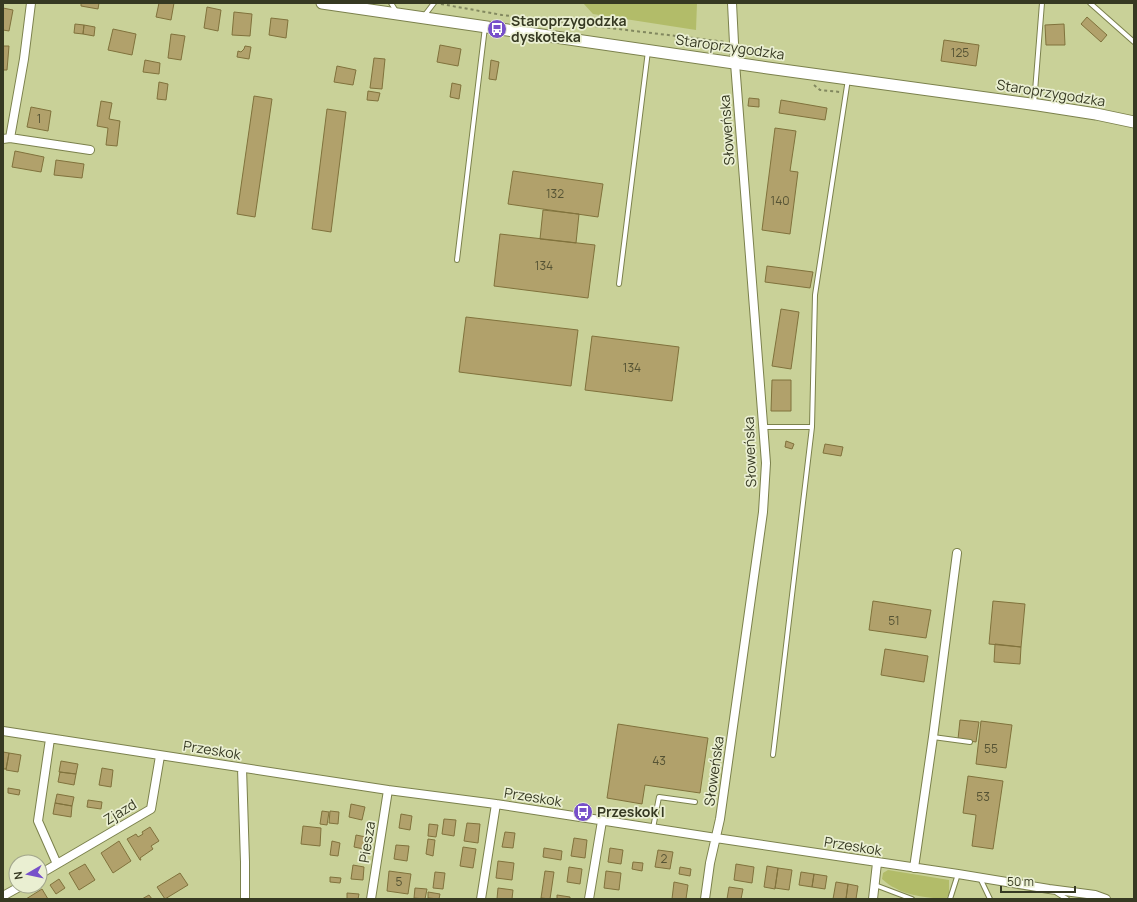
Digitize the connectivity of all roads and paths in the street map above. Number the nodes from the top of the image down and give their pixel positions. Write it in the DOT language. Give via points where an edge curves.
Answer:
graph roads {
  1 [pos="31,3"];
  2 [pos="322,3"];
  3 [pos="391,3"];
  4 [pos="434,3"];
  5 [pos="732,3"];
  6 [pos="1042,3"];
  7 [pos="1090,3"];
  8 [pos="359,6"];
  9 [pos="397,14"];
  10 [pos="422,18"];
  11 [pos="485,27"];
  12 [pos="1134,42"];
  13 [pos="734,43"];
  14 [pos="743,43"];
  15 [pos="648,50"];
  16 [pos="751,56"];
  17 [pos="735,63"];
  18 [pos="848,79"];
  19 [pos="1034,104"];
  20 [pos="1134,122"];
  21 [pos="7,139"];
  22 [pos="90,150"];
  23 [pos="457,260"];
  24 [pos="619,284"];
  25 [pos="763,426"];
  26 [pos="812,427"];
  27 [pos="957,553"];
  28 [pos="3,731"];
  29 [pos="933,737"];
  30 [pos="50,739"];
  31 [pos="970,742"];
  32 [pos="160,756"];
  33 [pos="773,756"];
  34 [pos="242,768"];
  35 [pos="388,790"];
  36 [pos="695,802"];
  37 [pos="496,804"];
  38 [pos="602,821"];
  39 [pos="653,829"];
  40 [pos="716,838"];
  41 [pos="877,863"];
  42 [pos="57,864"];
  43 [pos="914,868"];
  44 [pos="48,869"];
  45 [pos="958,874"];
  46 [pos="980,877"];
  47 [pos="875,885"];
  48 [pos="1049,889"];
  49 [pos="245,899"];
  50 [pos="371,899"];
  51 [pos="481,899"];
  52 [pos="589,899"];
  53 [pos="704,899"];
  54 [pos="873,899"];
  55 [pos="912,899"];
  56 [pos="950,899"];
  57 [pos="990,899"];
  58 [pos="1067,899"];
  59 [pos="1106,899"];
  1 -- 21 [label="street" via="24,59"];
  2 -- 8 [label="street, Staroprzygodzka"];
  3 -- 9 [label="lane"];
  4 -- 10 [label="lane"];
  4 -- 13 [label="path" via="510,16"];
  5 -- 13 [label="street, Słoweńska"];
  6 -- 19 [label="lane"];
  7 -- 12 [label="lane"];
  8 -- 9 [label="street, Staroprzygodzka"];
  9 -- 10 [label="street, Staroprzygodzka"];
  10 -- 11 [label="street, Staroprzygodzka"];
  11 -- 15 [label="street, Staroprzygodzka"];
  11 -- 23 [label="lane"];
  13 -- 17 [label="street, Słoweńska"];
  14 -- 16 [label="path"];
  15 -- 17 [label="street, Staroprzygodzka"];
  15 -- 24 [label="lane"];
  17 -- 18 [label="street, Staroprzygodzka"];
  17 -- 25 [label="street, Słoweńska"];
  18 -- 19 [label="street, Staroprzygodzka"];
  18 -- 26 [label="lane" via="816,295"];
  19 -- 20 [label="street, Staroprzygodzka"];
  21 -- 22 [label="street"];
  25 -- 26 [label="lane"];
  25 -- 40 [label="street, Słoweńska" via="766,463 763,512"];
  26 -- 33 [label="lane"];
  27 -- 29 [label="street"];
  28 -- 30 [label="street, Przeskok"];
  29 -- 31 [label="lane"];
  29 -- 43 [label="street"];
  30 -- 32 [label="street, Przeskok"];
  30 -- 42 [label="street" via="38,820"];
  32 -- 34 [label="street, Przeskok"];
  32 -- 42 [label="street, Zjazd" via="151,809"];
  34 -- 35 [label="street, Przeskok"];
  34 -- 49 [label="street"];
  35 -- 37 [label="street, Przeskok"];
  35 -- 50 [label="street, Piesza"];
  36 -- 39 [label="lane" via="659,797"];
  37 -- 38 [label="street, Przeskok"];
  37 -- 51 [label="street"];
  38 -- 39 [label="street, Przeskok"];
  38 -- 52 [label="street"];
  39 -- 40 [label="street, Przeskok"];
  40 -- 41 [label="street, Przeskok"];
  40 -- 53 [label="street, Słoweńska"];
  41 -- 43 [label="street, Przeskok"];
  41 -- 47 [label="street"];
  42 -- 44 [label="street, Zjazd"];
  43 -- 45 [label="street, Przeskok"];
  45 -- 46 [label="street, Przeskok"];
  45 -- 56 [label="lane"];
  46 -- 48 [label="street, Przeskok"];
  46 -- 57 [label="lane"];
  47 -- 54 [label="street"];
  47 -- 55 [label="lane"];
  48 -- 58 [label="lane"];
  48 -- 59 [label="street, Przeskok" via="1095,895"];
}
